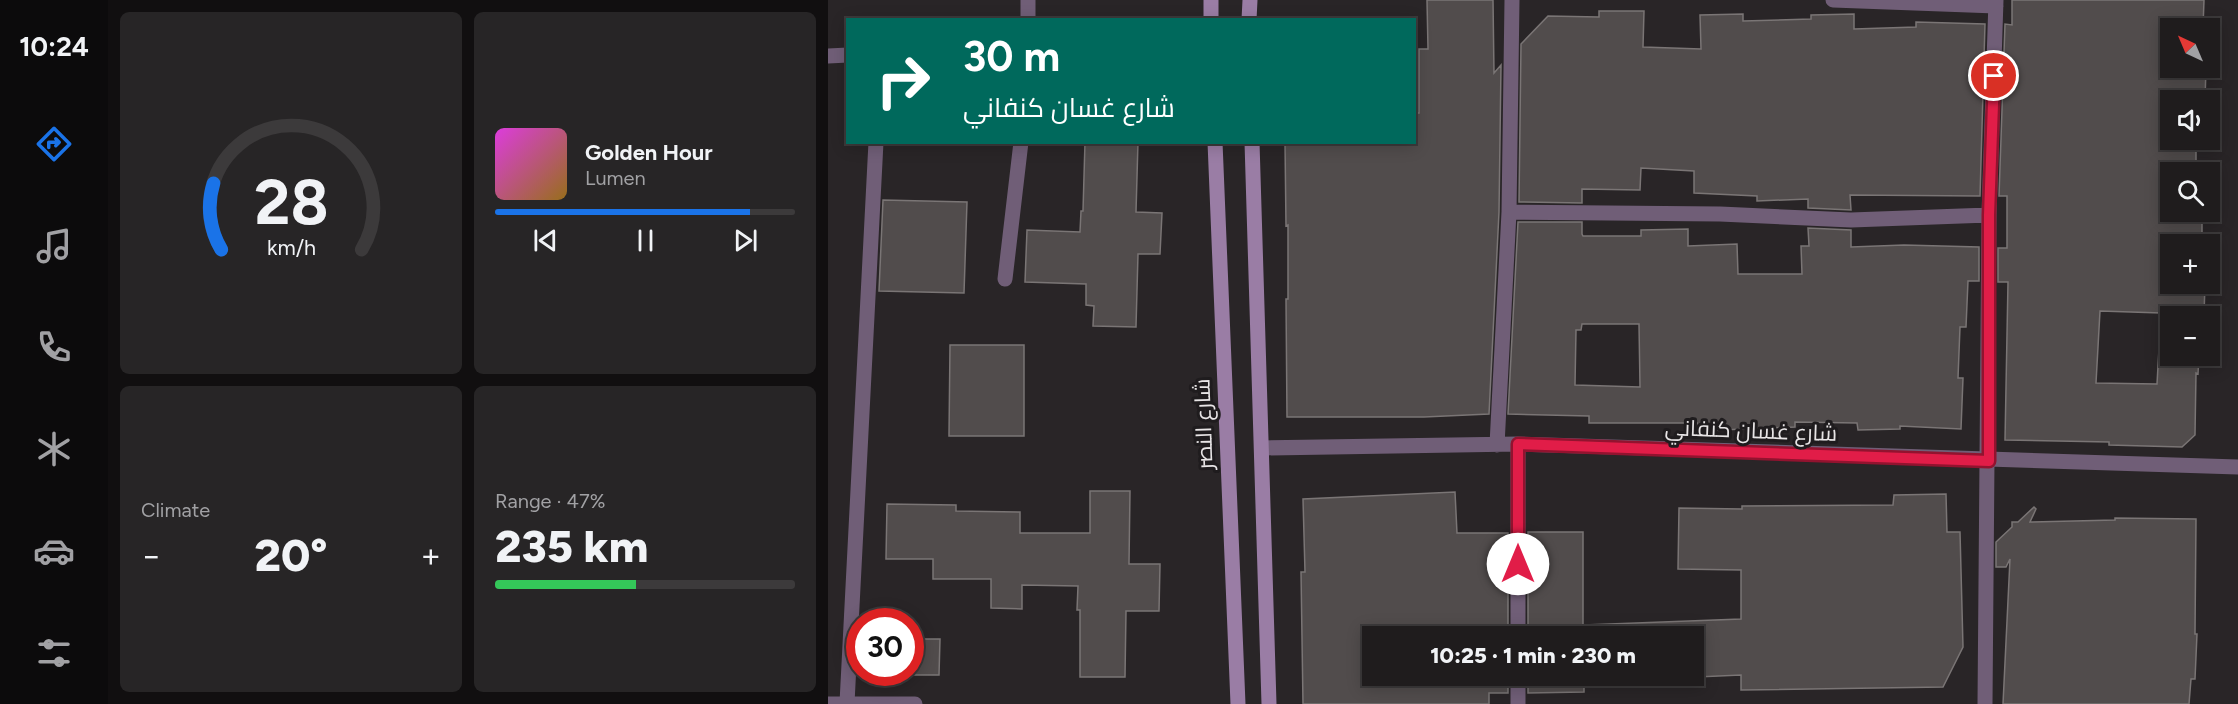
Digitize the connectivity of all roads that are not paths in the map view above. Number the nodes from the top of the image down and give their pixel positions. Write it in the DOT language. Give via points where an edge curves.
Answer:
graph roads {
  1 [pos="1028,0"];
  2 [pos="1211,0"];
  3 [pos="1250,0"];
  4 [pos="1512,0"];
  5 [pos="1833,0"];
  6 [pos="1996,3"];
  7 [pos="1028,18"];
  8 [pos="1212,18"];
  9 [pos="1250,18"];
  10 [pos="846,55"];
  11 [pos="828,56"];
  12 [pos="876,144"];
  13 [pos="1021,144"];
  14 [pos="1215,144"];
  15 [pos="1252,144"];
  16 [pos="1509,212"];
  17 [pos="1989,215"];
  18 [pos="1005,279"];
  19 [pos="1518,444"];
  20 [pos="1497,445"];
  21 [pos="1262,448"];
  22 [pos="1989,461"];
  23 [pos="2238,467"];
  24 [pos="1518,626"];
  25 [pos="1518,686"];
  26 [pos="847,703"];
  27 [pos="828,704"];
  28 [pos="915,704"];
  29 [pos="1238,704"];
  30 [pos="1269,704"];
  31 [pos="1518,704"];
  32 [pos="1985,704"];
  1 -- 7 [label="street"];
  2 -- 8 [label="main road"];
  3 -- 9 [label="main road"];
  4 -- 16 [label="street"];
  5 -- 6 [label="street"];
  6 -- 17 [label="street"];
  10 -- 11 [label="street"];
  12 -- 26 [label="street"];
  13 -- 18 [label="street"];
  14 -- 29 [label="main road, شارع النصر"];
  15 -- 21 [label="main road"];
  16 -- 17 [label="street" via="1851,220"];
  16 -- 20 [label="street"];
  17 -- 22 [label="street"];
  19 -- 20 [label="street, شارع غسان كنفاني"];
  19 -- 22 [label="street, شارع غسان كنفاني"];
  19 -- 24 [label="street"];
  20 -- 21 [label="street, شارع غسان كنفاني"];
  21 -- 30 [label="main road"];
  22 -- 23 [label="street, شارع غسان كنفاني"];
  22 -- 32 [label="street"];
  25 -- 31 [label="street"];
  26 -- 27 [label="street"];
  26 -- 28 [label="street"];
}
